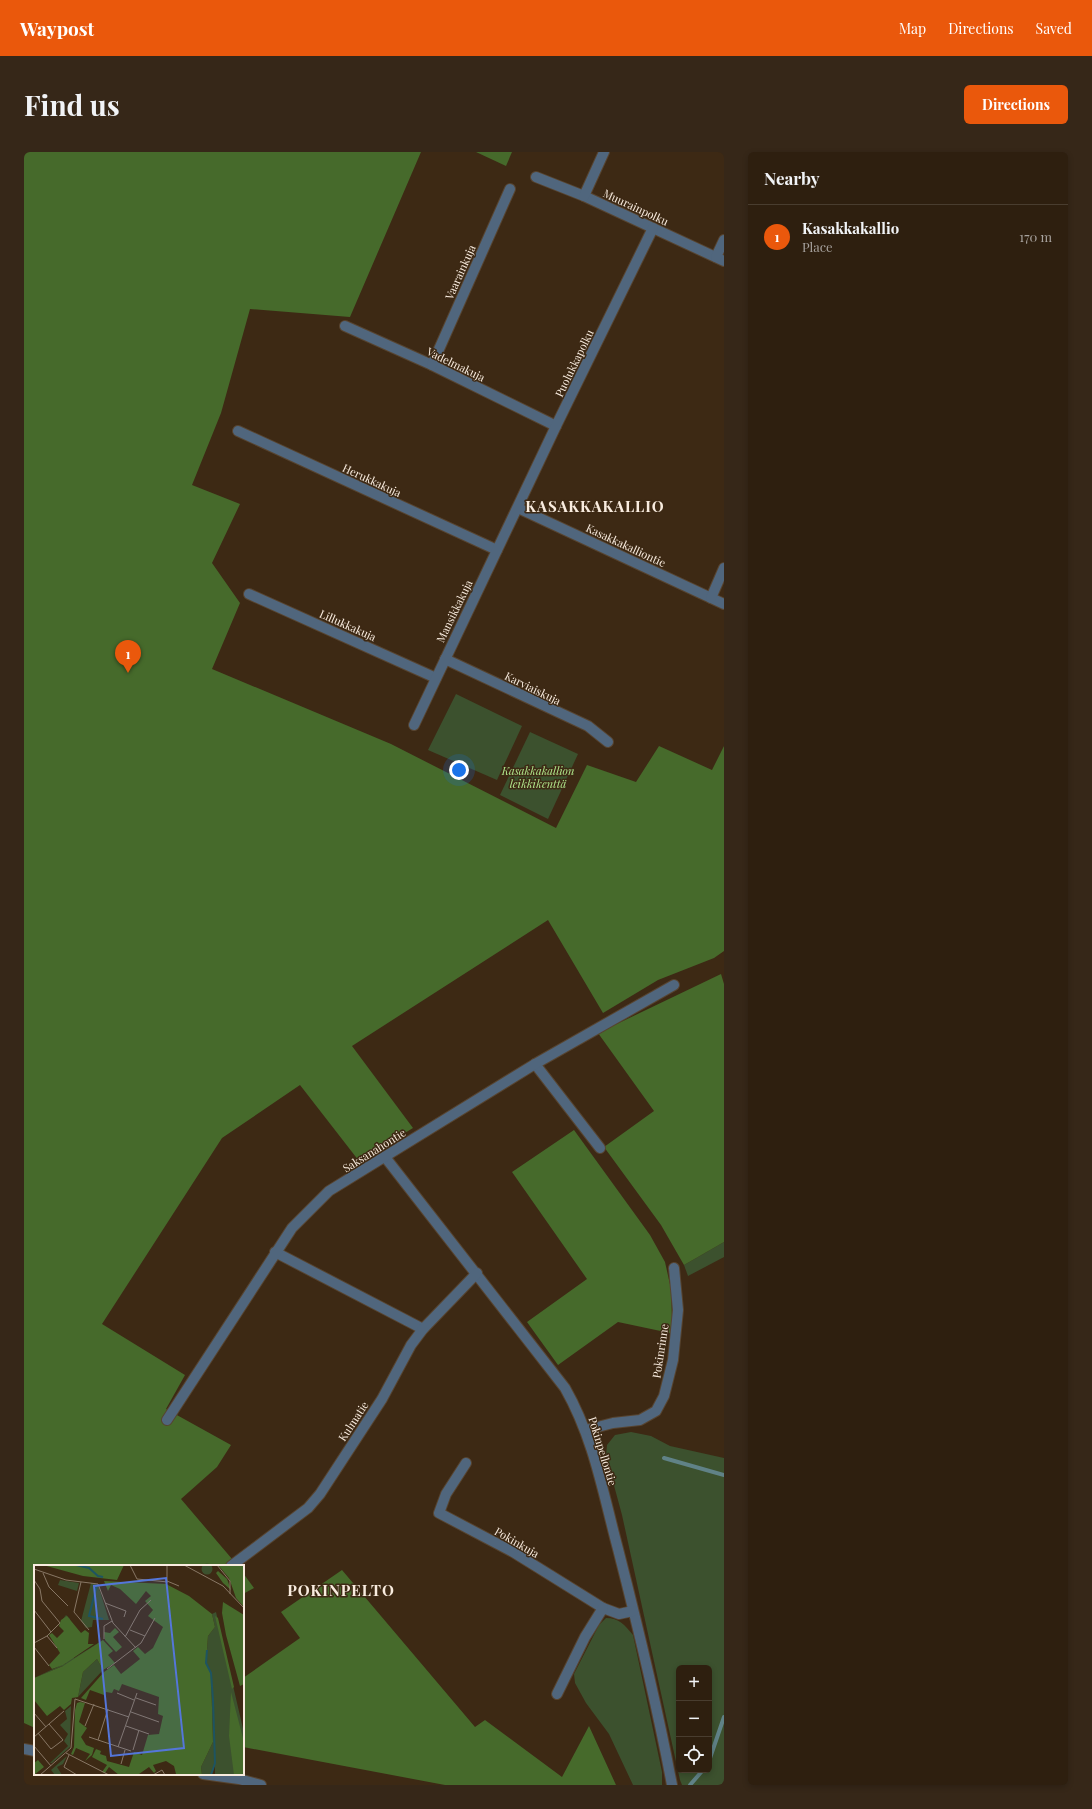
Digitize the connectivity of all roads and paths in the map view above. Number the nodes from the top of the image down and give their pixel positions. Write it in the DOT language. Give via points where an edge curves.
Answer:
graph roads {
  1 [pos="604,152"];
  2 [pos="536,177"];
  3 [pos="510,189"];
  4 [pos="584,196"];
  5 [pos="653,228"];
  6 [pos="724,240"];
  7 [pos="720,259"];
  8 [pos="345,326"];
  9 [pos="432,365"];
  10 [pos="556,426"];
  11 [pos="238,431"];
  12 [pos="518,508"];
  13 [pos="496,550"];
  14 [pos="724,568"];
  15 [pos="249,594"];
  16 [pos="710,598"];
  17 [pos="724,604"];
  18 [pos="445,659"];
  19 [pos="436,678"];
  20 [pos="414,725"];
  21 [pos="608,742"];
  22 [pos="674,985"];
  23 [pos="535,1064"];
  24 [pos="600,1148"];
  25 [pos="385,1157"];
  26 [pos="275,1252"];
  27 [pos="674,1268"];
  28 [pos="477,1273"];
  29 [pos="423,1329"];
  30 [pos="167,1420"];
  31 [pos="586,1430"];
  32 [pos="466,1464"];
  33 [pos="232,1565"];
  34 [pos="603,1608"];
  35 [pos="633,1611"];
  36 [pos="557,1694"];
  37 [pos="24,1749"];
  38 [pos="34,1751"];
  39 [pos="210,1775"];
  40 [pos="262,1785"];
  41 [pos="672,1785"];
  1 -- 4 [label="street"];
  2 -- 4 [label="street, Muurainpolku"];
  3 -- 9 [label="street, Vaarainkuja"];
  4 -- 5 [label="street, Muurainpolku"];
  5 -- 7 [label="street, Muurainpolku"];
  5 -- 10 [label="street, Puolukkapolku"];
  6 -- 7 [label="street"];
  8 -- 9 [label="street, Vadelmakuja"];
  9 -- 10 [label="street, Vadelmakuja"];
  10 -- 12 [label="street, Puolukkapolku"];
  11 -- 13 [label="street, Herukkakuja"];
  12 -- 13 [label="street, Mansikkakuja"];
  12 -- 16 [label="street, Kasakkakalliontie"];
  13 -- 18 [label="street, Mansikkakuja"];
  14 -- 16 [label="street"];
  15 -- 19 [label="street, Lillukkakuja"];
  16 -- 17 [label="street, Kasakkakalliontie"];
  18 -- 19 [label="street, Mansikkakuja"];
  18 -- 21 [label="street, Karviaiskuja" via="588,726"];
  19 -- 20 [label="street, Mansikkakuja"];
  22 -- 23 [label="street, Saksanahontie"];
  23 -- 24 [label="street"];
  23 -- 25 [label="street, Saksanahontie"];
  25 -- 26 [label="street, Saksanahontie" via="329,1191 292,1228"];
  25 -- 28 [label="street, Pokinpellontie"];
  26 -- 29 [label="street"];
  26 -- 30 [label="street, Saksanahontie"];
  27 -- 31 [label="street, Pokinrinne" via="678,1310 673,1360 664,1396 656,1411 640,1420"];
  28 -- 29 [label="street, Kulmatie"];
  28 -- 31 [label="street, Pokinpellontie" via="565,1388"];
  29 -- 33 [label="street, Kulmatie" via="411,1345 382,1399 320,1494 308,1508"];
  31 -- 35 [label="street, Pokinpellontie"];
  32 -- 34 [label="street, Pokinkuja" via="446,1494 439,1513 513,1552"];
  34 -- 35 [label="street, Pokinkuja" via="619,1614"];
  34 -- 36 [label="street" via="585,1637"];
  35 -- 41 [label="street, Pokinpellontie" via="653,1690"];
  37 -- 38 [label="street"];
  39 -- 40 [label="street"];
}
